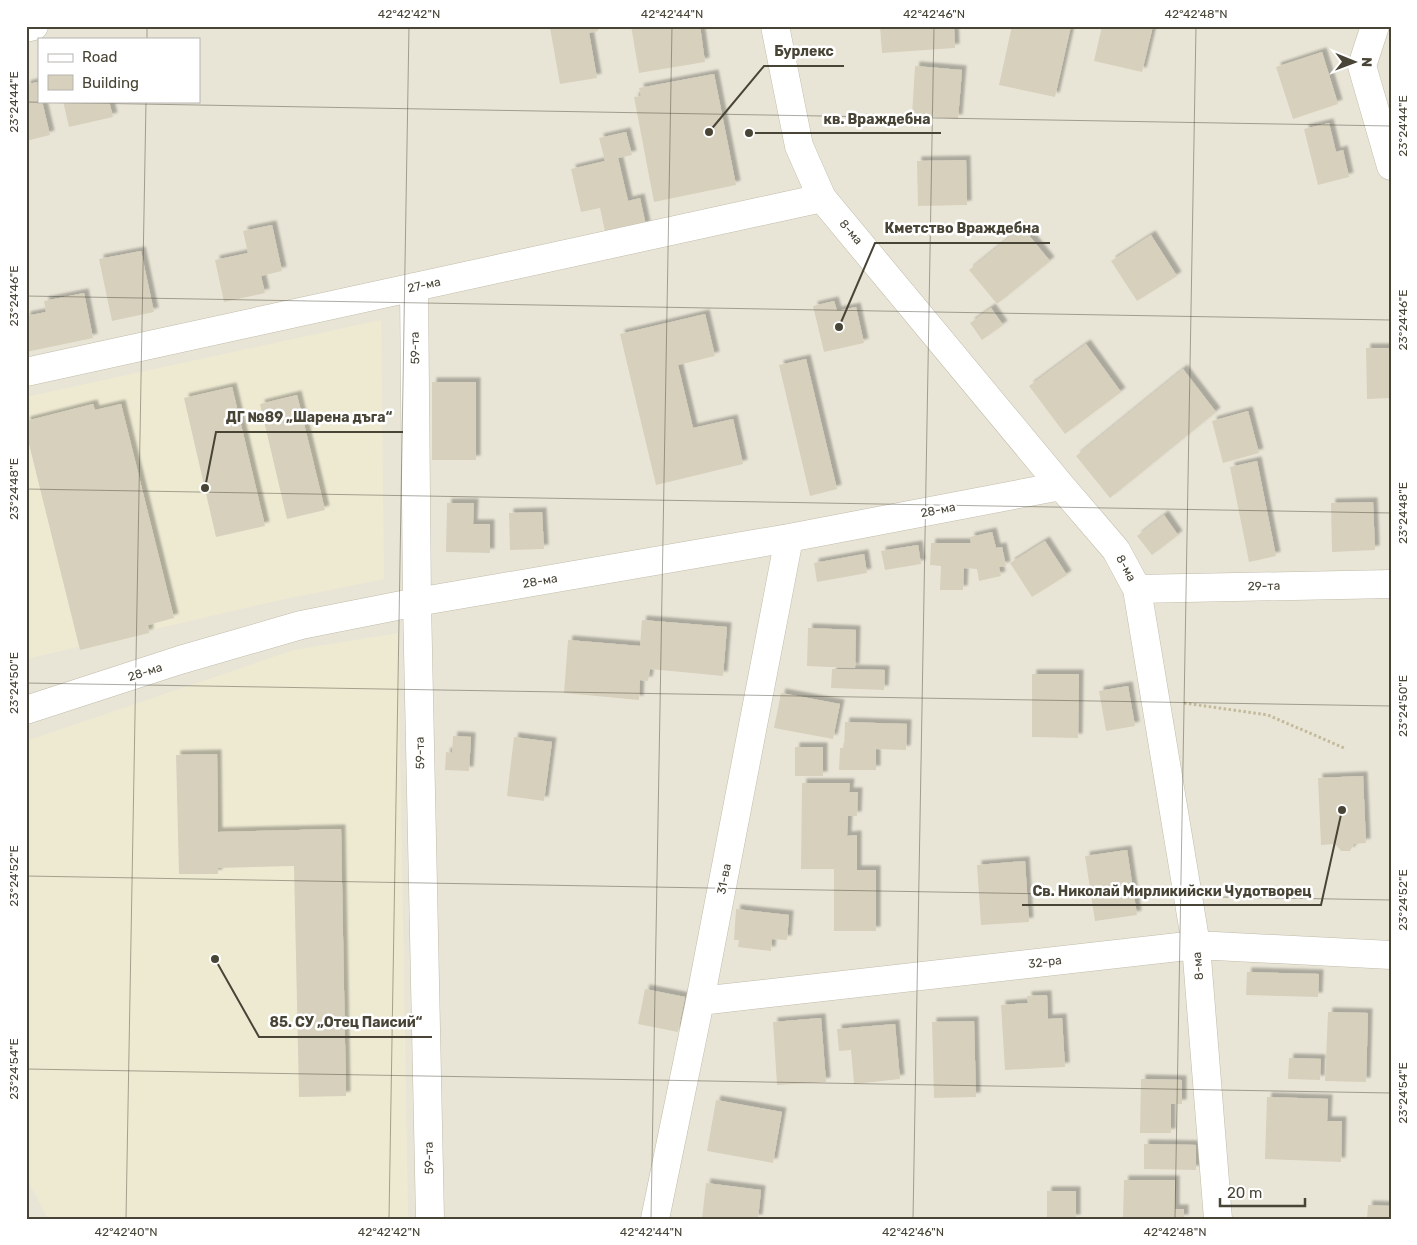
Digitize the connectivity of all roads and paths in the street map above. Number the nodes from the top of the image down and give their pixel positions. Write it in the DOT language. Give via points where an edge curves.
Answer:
graph roads {
  1 [pos="34,26"];
  2 [pos="775,26"];
  3 [pos="1353,26"];
  4 [pos="1375,26"];
  5 [pos="26,28"];
  6 [pos="1362,66"];
  7 [pos="1391,166"];
  8 [pos="822,198"];
  9 [pos="414,287"];
  10 [pos="26,372"];
  11 [pos="1061,486"];
  12 [pos="789,538"];
  13 [pos="1391,584"];
  14 [pos="1137,588"];
  15 [pos="417,602"];
  16 [pos="1156,706"];
  17 [pos="26,710"];
  18 [pos="1344,748"];
  19 [pos="1196,945"];
  20 [pos="1391,955"];
  21 [pos="700,1002"];
  22 [pos="430,1219"];
  23 [pos="655,1219"];
  24 [pos="1218,1219"];
  1 -- 5 [label="street"];
  2 -- 8 [label="street, 8-ма" via="799,146"];
  3 -- 6 [label="street"];
  4 -- 6 [label="street"];
  6 -- 7 [label="street"];
  8 -- 9 [label="street, 27-ма"];
  8 -- 11 [label="street, 8-ма"];
  9 -- 10 [label="street, 27-ма"];
  9 -- 15 [label="street, 59-та"];
  11 -- 12 [label="street, 28-ма"];
  11 -- 14 [label="street, 8-ма" via="1116,550"];
  12 -- 15 [label="street, 28-ма"];
  12 -- 21 [label="street, 31-ва"];
  13 -- 14 [label="street, 29-та"];
  14 -- 16 [label="street, 8-ма"];
  15 -- 17 [label="street, 28-ма" via="293,628 180,660"];
  15 -- 22 [label="street, 59-та"];
  16 -- 18 [label="path" via="1186,703 1268,715"];
  16 -- 19 [label="street, 8-ма"];
  19 -- 20 [label="street, 32-ра"];
  19 -- 21 [label="street, 32-ра"];
  19 -- 24 [label="street, 8-ма"];
  21 -- 23 [label="street, 31-ва"];
}
